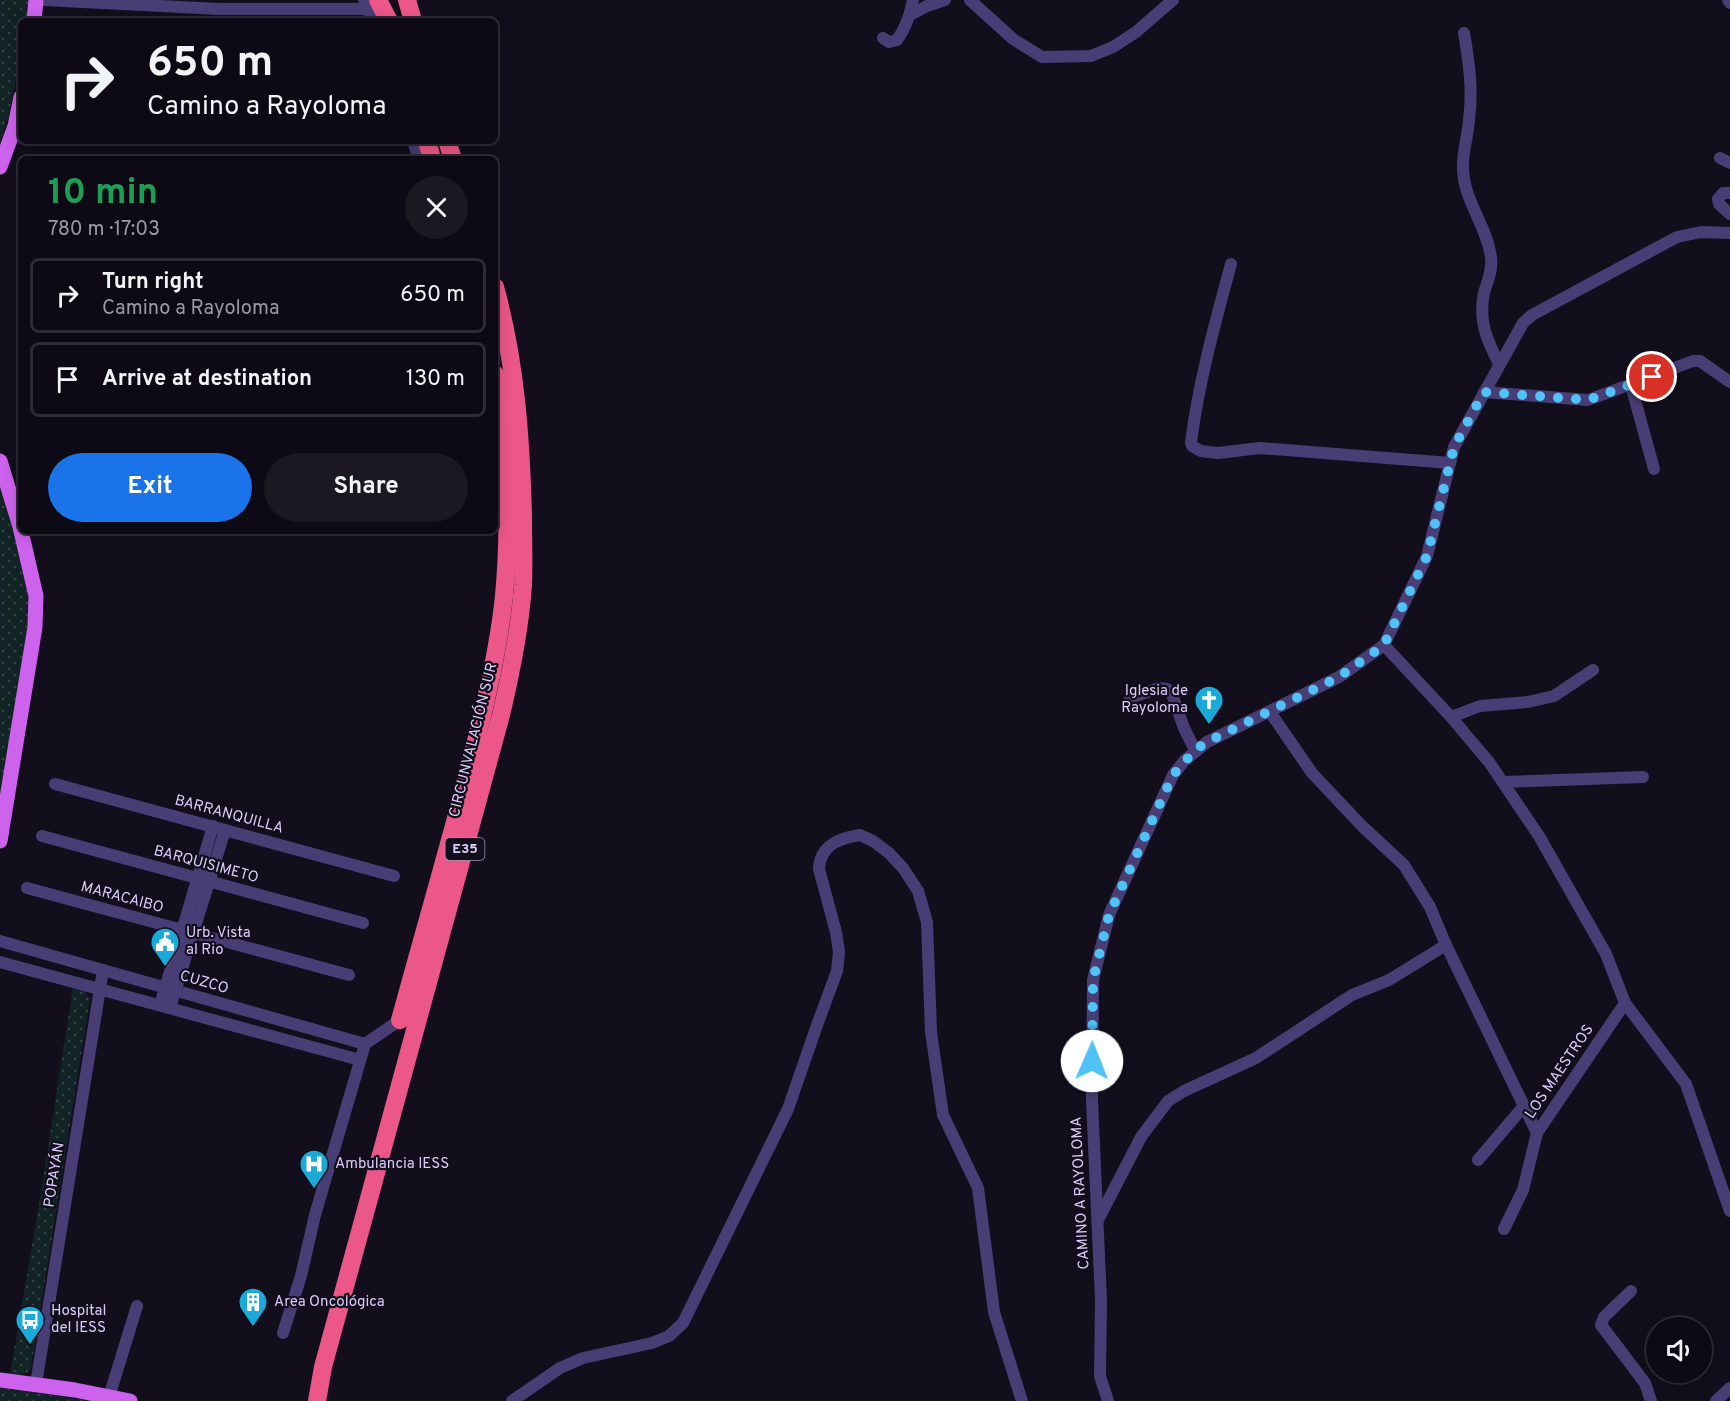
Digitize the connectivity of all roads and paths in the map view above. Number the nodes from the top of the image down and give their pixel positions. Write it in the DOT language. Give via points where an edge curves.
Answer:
graph roads {
  1 [pos="36,0"];
  2 [pos="44,0"];
  3 [pos="387,0"];
  4 [pos="407,0"];
  5 [pos="913,0"];
  6 [pos="945,0"];
  7 [pos="969,0"];
  8 [pos="1173,0"];
  9 [pos="370,3"];
  10 [pos="219,15"];
  11 [pos="910,15"];
  12 [pos="34,18"];
  13 [pos="372,18"];
  14 [pos="387,18"];
  15 [pos="390,18"];
  16 [pos="412,18"];
  17 [pos="1464,33"];
  18 [pos="883,38"];
  19 [pos="18,126"];
  20 [pos="0,167"];
  21 [pos="1730,193"];
  22 [pos="1730,214"];
  23 [pos="1730,233"];
  24 [pos="1231,264"];
  25 [pos="498,300"];
  26 [pos="1499,364"];
  27 [pos="1730,382"];
  28 [pos="1631,385"];
  29 [pos="498,391"];
  30 [pos="1484,392"];
  31 [pos="0,461"];
  32 [pos="1450,463"];
  33 [pos="1654,469"];
  34 [pos="18,521"];
  35 [pos="22,534"];
  36 [pos="1384,645"];
  37 [pos="1593,670"];
  38 [pos="1130,698"];
  39 [pos="1270,712"];
  40 [pos="1451,717"];
  41 [pos="1195,750"];
  42 [pos="1643,777"];
  43 [pos="1503,782"];
  44 [pos="55,784"];
  45 [pos="219,828"];
  46 [pos="42,836"];
  47 [pos="0,841"];
  48 [pos="394,876"];
  49 [pos="203,879"];
  50 [pos="27,888"];
  51 [pos="363,923"];
  52 [pos="187,932"];
  53 [pos="0,941"];
  54 [pos="1446,945"];
  55 [pos="0,962"];
  56 [pos="103,970"];
  57 [pos="349,975"];
  58 [pos="100,989"];
  59 [pos="170,989"];
  60 [pos="1625,1003"];
  61 [pos="165,1006"];
  62 [pos="400,1020"];
  63 [pos="365,1044"];
  64 [pos="360,1060"];
  65 [pos="1524,1106"];
  66 [pos="1538,1133"];
  67 [pos="1478,1160"];
  68 [pos="1730,1211"];
  69 [pos="1098,1221"];
  70 [pos="1504,1229"];
  71 [pos="1631,1291"];
  72 [pos="136,1306"];
  73 [pos="283,1333"];
  74 [pos="0,1380"];
  75 [pos="36,1384"];
  76 [pos="1730,1388"];
  77 [pos="109,1397"];
  78 [pos="130,1401"];
  79 [pos="317,1401"];
  80 [pos="512,1401"];
  81 [pos="1022,1401"];
  82 [pos="1108,1401"];
  83 [pos="1651,1401"];
  84 [pos="1716,1401"];
  1 -- 12 [label="main road"];
  2 -- 10 [label="street"];
  3 -- 15 [label="highway"];
  4 -- 16 [label="highway"];
  5 -- 11 [label="street"];
  6 -- 11 [label="street"];
  7 -- 8 [label="street" via="1013,39 1042,57 1091,56 1113,47"];
  9 -- 10 [label="street"];
  9 -- 13 [label="street"];
  9 -- 14 [label="highway"];
  11 -- 18 [label="street" via="897,40 889,42"];
  17 -- 26 [label="street" via="1472,86 1462,165 1467,194 1491,258 1482,313 1485,337"];
  19 -- 20 [label="main road"];
  21 -- 22 [label="street" via="1718,199"];
  23 -- 26 [label="street, CAMINO A RAYOLOMA" via="1701,232 1677,237 1532,315"];
  24 -- 32 [label="street" via="1208,345 1192,446 1218,453 1260,448"];
  25 -- 79 [label="highway, CIRCUNVALACIÓN SUR / E35" via="520,422 524,570 517,636 492,749 322,1367"];
  26 -- 30 [label="street, CAMINO A RAYOLOMA"];
  27 -- 28 [label="street" via="1693,361"];
  28 -- 30 [label="street" via="1588,400"];
  28 -- 33 [label="street"];
  29 -- 62 [label="highway, CIRCUNVALACIÓN SUR / E35" via="508,510 501,620 477,738"];
  30 -- 32 [label="street, CAMINO A RAYOLOMA" via="1454,447"];
  31 -- 34 [label="main road"];
  32 -- 36 [label="street, CAMINO A RAYOLOMA" via="1427,556"];
  35 -- 47 [label="main road" via="36,596 35,627"];
  36 -- 39 [label="street, CAMINO A RAYOLOMA" via="1339,677"];
  36 -- 40 [label="street"];
  37 -- 40 [label="street" via="1554,696 1480,706"];
  38 -- 41 [label="street" via="1167,689"];
  39 -- 41 [label="street, CAMINO A RAYOLOMA"];
  39 -- 54 [label="street" via="1312,773 1404,865 1430,907"];
  40 -- 43 [label="street"];
  41 -- 69 [label="street, CAMINO A RAYOLOMA" via="1173,775 1109,915 1093,980 1092,1101"];
  42 -- 43 [label="street"];
  43 -- 60 [label="street" via="1539,836 1606,954"];
  44 -- 45 [label="street, BARRANQUILLA"];
  45 -- 48 [label="street, BARRANQUILLA"];
  45 -- 49 [label="street"];
  46 -- 49 [label="street, BARQUISIMETO"];
  49 -- 51 [label="street, BARQUISIMETO"];
  49 -- 52 [label="street"];
  50 -- 52 [label="street, MARACAIBO"];
  52 -- 57 [label="street, MARACAIBO"];
  52 -- 59 [label="street"];
  53 -- 56 [label="street, CUZCO"];
  54 -- 65 [label="street"];
  54 -- 69 [label="street" via="1389,980 1352,995 1256,1058 1168,1101 1141,1137"];
  55 -- 58 [label="street"];
  56 -- 58 [label="street, POPAYÁN"];
  56 -- 59 [label="street, CUZCO"];
  58 -- 61 [label="street"];
  58 -- 75 [label="street, POPAYÁN"];
  59 -- 61 [label="street"];
  59 -- 63 [label="street, CUZCO"];
  60 -- 66 [label="street, LOS MAESTROS"];
  60 -- 68 [label="street" via="1686,1084"];
  61 -- 64 [label="street"];
  62 -- 63 [label="street"];
  63 -- 64 [label="street"];
  64 -- 73 [label="street"];
  65 -- 66 [label="street"];
  65 -- 67 [label="street"];
  66 -- 70 [label="street, LOS MAESTROS" via="1523,1190"];
  69 -- 82 [label="street, CAMINO A RAYOLOMA" via="1100,1376"];
  71 -- 83 [label="street" via="1602,1320 1602,1327 1645,1383"];
  72 -- 77 [label="street"];
  74 -- 75 [label="main road"];
  75 -- 77 [label="main road"];
  76 -- 84 [label="street"];
  77 -- 78 [label="main road"];
  80 -- 81 [label="street" via="561,1368 583,1358 652,1343 669,1336 683,1323 788,1110 837,972 836,932 819,860 834,842 860,835 889,853 903,868 918,891 927,922 931,1032 943,1115 978,1188 994,1312"];
}
